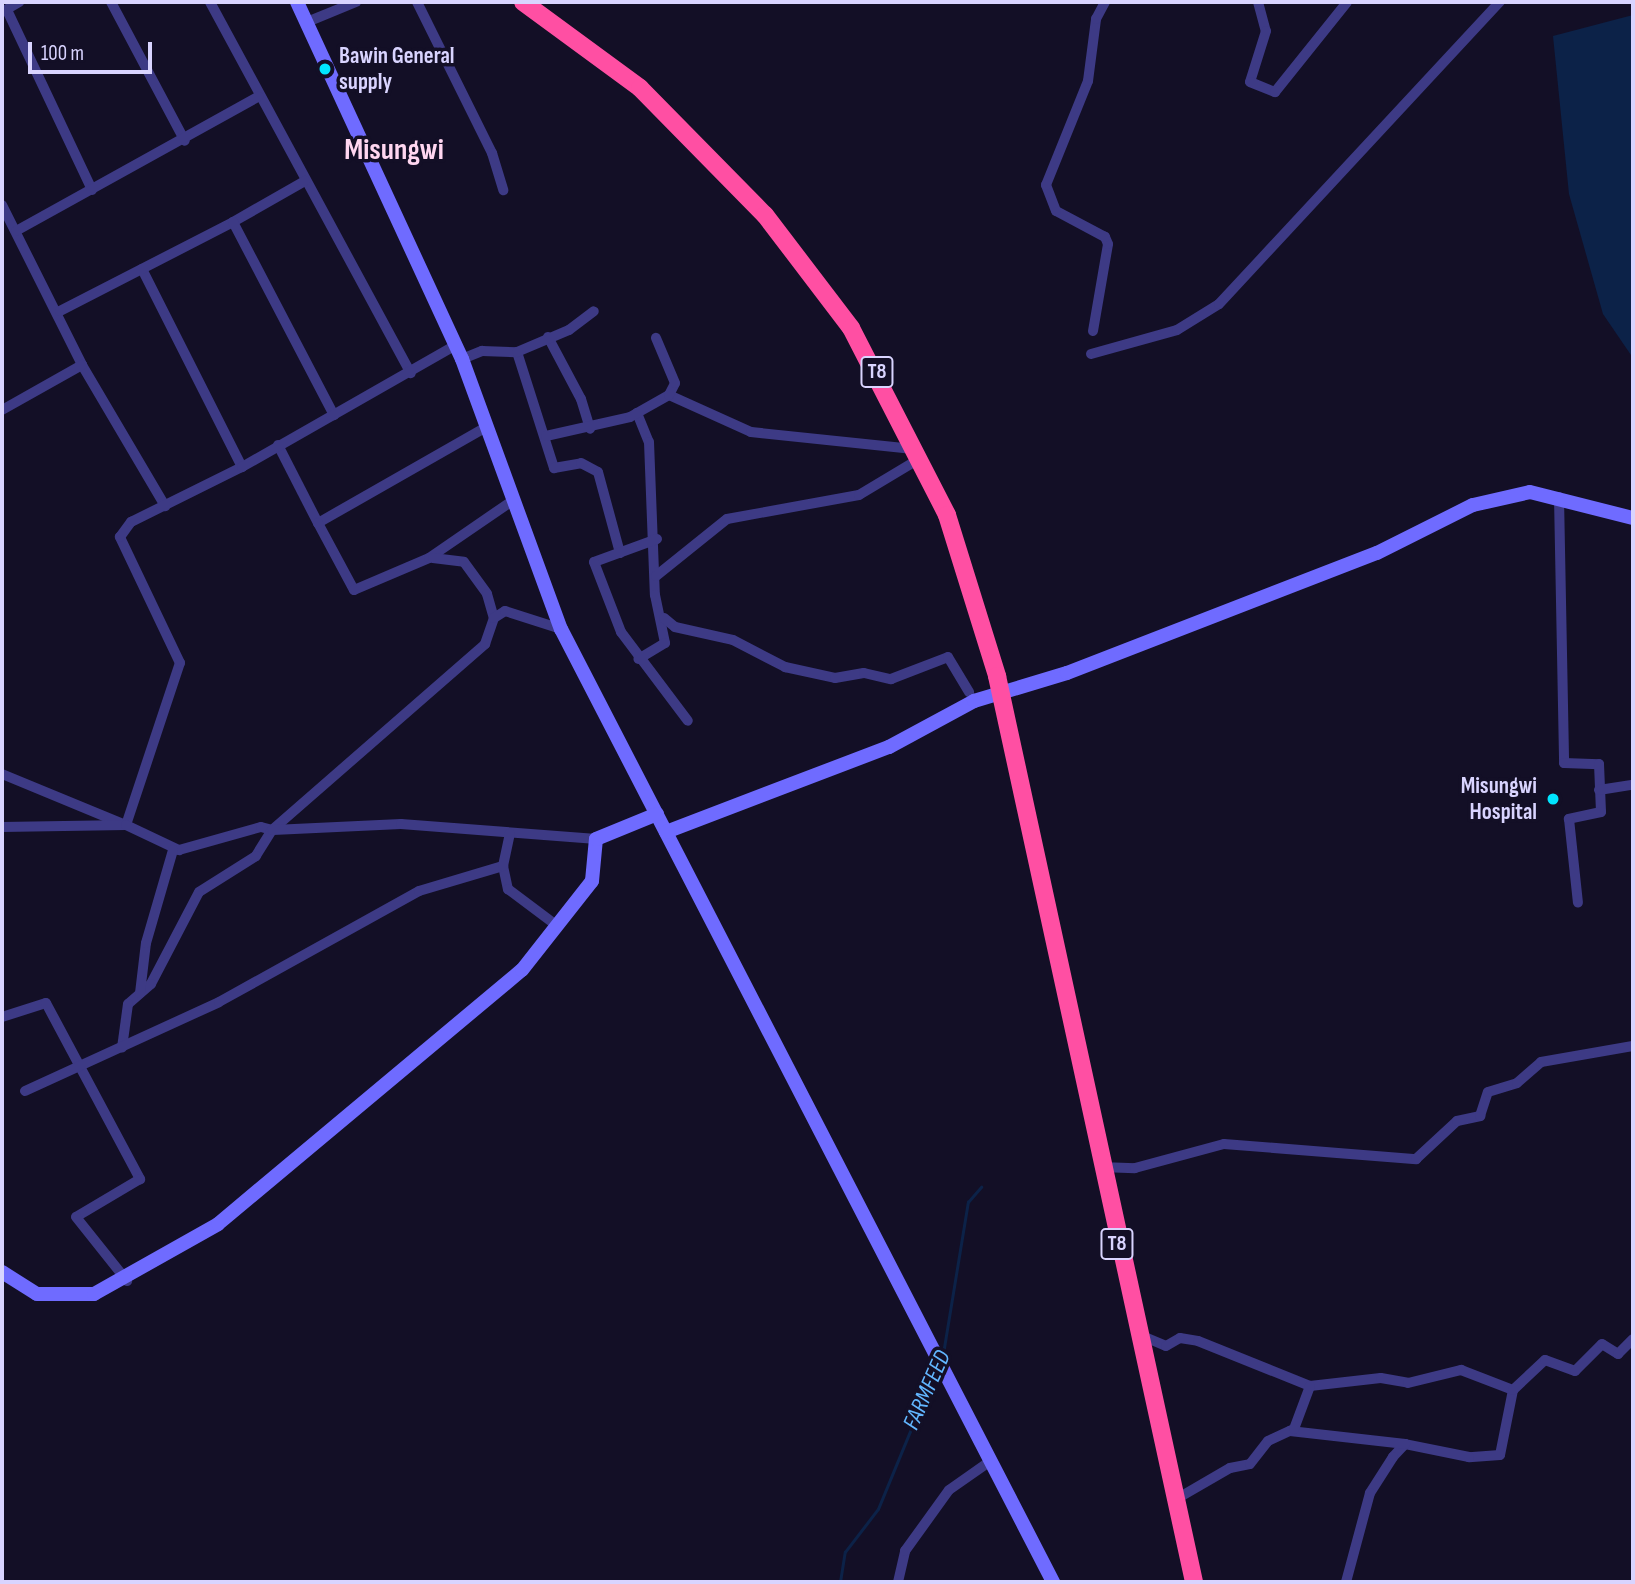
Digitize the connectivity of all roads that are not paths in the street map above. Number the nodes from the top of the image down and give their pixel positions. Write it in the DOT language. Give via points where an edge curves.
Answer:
graph roads {
  1 [pos="19,2"];
  2 [pos="111,2"];
  3 [pos="210,2"];
  4 [pos="298,2"];
  5 [pos="356,2"];
  6 [pos="417,2"];
  7 [pos="523,2"];
  8 [pos="1105,2"];
  9 [pos="1258,2"];
  10 [pos="1347,2"];
  11 [pos="1500,2"];
  12 [pos="4,11"];
  13 [pos="307,22"];
  14 [pos="258,97"];
  15 [pos="185,141"];
  16 [pos="305,181"];
  17 [pos="92,190"];
  18 [pos="503,190"];
  19 [pos="2,205"];
  20 [pos="233,222"];
  21 [pos="16,231"];
  22 [pos="142,268"];
  23 [pos="60,311"];
  24 [pos="594,311"];
  25 [pos="1093,331"];
  26 [pos="548,337"];
  27 [pos="656,338"];
  28 [pos="459,352"];
  29 [pos="517,352"];
  30 [pos="1091,354"];
  31 [pos="82,365"];
  32 [pos="411,373"];
  33 [pos="669,395"];
  34 [pos="2,410"];
  35 [pos="637,413"];
  36 [pos="334,415"];
  37 [pos="486,427"];
  38 [pos="590,429"];
  39 [pos="546,436"];
  40 [pos="278,445"];
  41 [pos="917,454"];
  42 [pos="242,467"];
  43 [pos="1559,497"];
  44 [pos="512,501"];
  45 [pos="165,506"];
  46 [pos="1633,518"];
  47 [pos="318,523"];
  48 [pos="657,539"];
  49 [pos="620,553"];
  50 [pos="429,558"];
  51 [pos="656,576"];
  52 [pos="494,618"];
  53 [pos="664,618"];
  54 [pos="561,629"];
  55 [pos="638,659"];
  56 [pos="969,692"];
  57 [pos="1001,694"];
  58 [pos="688,721"];
  59 [pos="2,774"];
  60 [pos="1632,785"];
  61 [pos="1599,790"];
  62 [pos="657,814"];
  63 [pos="125,825"];
  64 [pos="2,827"];
  65 [pos="272,830"];
  66 [pos="666,832"];
  67 [pos="510,834"];
  68 [pos="596,839"];
  69 [pos="173,850"];
  70 [pos="503,866"];
  71 [pos="1578,903"];
  72 [pos="556,926"];
  73 [pos="140,993"];
  74 [pos="2,1017"];
  75 [pos="1633,1046"];
  76 [pos="122,1048"];
  77 [pos="83,1068"];
  78 [pos="25,1091"];
  79 [pos="1101,1167"];
  80 [pos="2,1272"];
  81 [pos="127,1281"];
  82 [pos="1135,1333"];
  83 [pos="1633,1339"];
  84 [pos="1310,1386"];
  85 [pos="1513,1390"];
  86 [pos="1290,1431"];
  87 [pos="1405,1444"];
  88 [pos="989,1462"];
  89 [pos="1173,1501"];
  90 [pos="898,1582"];
  91 [pos="1053,1582"];
  92 [pos="1194,1582"];
  93 [pos="1346,1582"];
  1 -- 12 [label="street"];
  2 -- 15 [label="street"];
  3 -- 14 [label="street"];
  4 -- 13 [label="street"];
  5 -- 13 [label="street"];
  6 -- 18 [label="street" via="492,153"];
  7 -- 41 [label="highway, T8" via="640,88 743,189 851,328"];
  8 -- 25 [label="street" via="1096,19 1088,81 1045,185 1056,211 1105,237 1108,244"];
  9 -- 10 [label="street" via="1266,31 1250,82 1275,92"];
  11 -- 30 [label="street" via="1219,304 1177,330"];
  12 -- 17 [label="street"];
  13 -- 28 [label="street"];
  14 -- 15 [label="street"];
  14 -- 16 [label="street"];
  15 -- 17 [label="street"];
  16 -- 20 [label="street"];
  16 -- 32 [label="street"];
  17 -- 21 [label="street"];
  19 -- 21 [label="street"];
  20 -- 22 [label="street"];
  20 -- 36 [label="street"];
  21 -- 23 [label="street"];
  22 -- 23 [label="street"];
  22 -- 42 [label="street"];
  23 -- 31 [label="street"];
  24 -- 26 [label="street"];
  26 -- 29 [label="street"];
  26 -- 38 [label="street" via="582,399"];
  27 -- 33 [label="street" via="676,383"];
  28 -- 29 [label="street"];
  28 -- 32 [label="street"];
  28 -- 37 [label="street"];
  29 -- 39 [label="street"];
  31 -- 34 [label="street"];
  31 -- 45 [label="street"];
  32 -- 36 [label="street"];
  33 -- 35 [label="street"];
  33 -- 41 [label="street" via="751,432"];
  35 -- 38 [label="street"];
  35 -- 48 [label="street" via="649,442"];
  36 -- 40 [label="street"];
  37 -- 44 [label="street"];
  37 -- 47 [label="street"];
  38 -- 39 [label="street"];
  39 -- 49 [label="street" via="554,468 581,463 598,472"];
  40 -- 42 [label="street"];
  40 -- 47 [label="street"];
  41 -- 51 [label="street" via="859,495 727,519"];
  41 -- 57 [label="highway, T8" via="947,515"];
  42 -- 45 [label="street"];
  43 -- 46 [label="street"];
  43 -- 57 [label="street" via="1530,492 1473,505 1377,553"];
  43 -- 61 [label="street" via="1564,763 1599,764"];
  44 -- 50 [label="street"];
  44 -- 54 [label="street"];
  45 -- 63 [label="street" via="131,522 120,537 180,663"];
  47 -- 50 [label="street" via="354,590"];
  48 -- 49 [label="street"];
  48 -- 51 [label="street"];
  49 -- 55 [label="street" via="594,562"];
  50 -- 52 [label="street" via="464,562 487,594"];
  51 -- 53 [label="street"];
  52 -- 54 [label="street" via="505,611"];
  52 -- 65 [label="street" via="485,644"];
  53 -- 55 [label="street" via="665,643"];
  53 -- 56 [label="street" via="676,627 733,640 785,667 835,678 864,673 891,679 948,657"];
  54 -- 62 [label="street"];
  55 -- 58 [label="street"];
  57 -- 66 [label="street" via="974,701 889,747"];
  57 -- 79 [label="highway, T8"];
  59 -- 63 [label="street"];
  60 -- 61 [label="street"];
  61 -- 71 [label="street" via="1601,812 1569,819"];
  62 -- 66 [label="street"];
  62 -- 68 [label="street"];
  63 -- 64 [label="street"];
  63 -- 69 [label="street"];
  65 -- 67 [label="street" via="401,824"];
  65 -- 69 [label="street" via="261,828"];
  65 -- 73 [label="street" via="256,856 199,892"];
  66 -- 88 [label="street"];
  67 -- 68 [label="street"];
  67 -- 70 [label="street"];
  68 -- 72 [label="street" via="592,881"];
  69 -- 73 [label="street" via="146,943"];
  70 -- 72 [label="street" via="508,889"];
  70 -- 76 [label="street" via="419,891 219,1002"];
  72 -- 81 [label="street" via="522,970 218,1224"];
  73 -- 76 [label="street" via="128,1003"];
  74 -- 77 [label="street" via="46,1003"];
  75 -- 79 [label="street" via="1541,1062 1517,1083 1488,1092 1480,1116 1457,1121 1416,1159 1224,1144 1135,1168"];
  76 -- 77 [label="street"];
  77 -- 78 [label="street"];
  77 -- 81 [label="street" via="140,1179 76,1217"];
  79 -- 82 [label="highway, T8"];
  80 -- 81 [label="street" via="37,1294 62,1297"];
  82 -- 84 [label="street" via="1166,1346 1180,1338 1198,1341"];
  82 -- 89 [label="highway, T8"];
  83 -- 85 [label="street" via="1618,1354 1602,1344 1575,1371 1545,1360"];
  84 -- 85 [label="street" via="1381,1378 1408,1383 1461,1370"];
  84 -- 86 [label="street"];
  85 -- 87 [label="street" via="1500,1455 1454,1456"];
  86 -- 87 [label="street"];
  86 -- 89 [label="street" via="1268,1441 1250,1464 1230,1468"];
  87 -- 93 [label="street" via="1370,1493"];
  88 -- 90 [label="street" via="949,1490 905,1551"];
  88 -- 91 [label="street"];
  89 -- 92 [label="highway, T8"];
}
